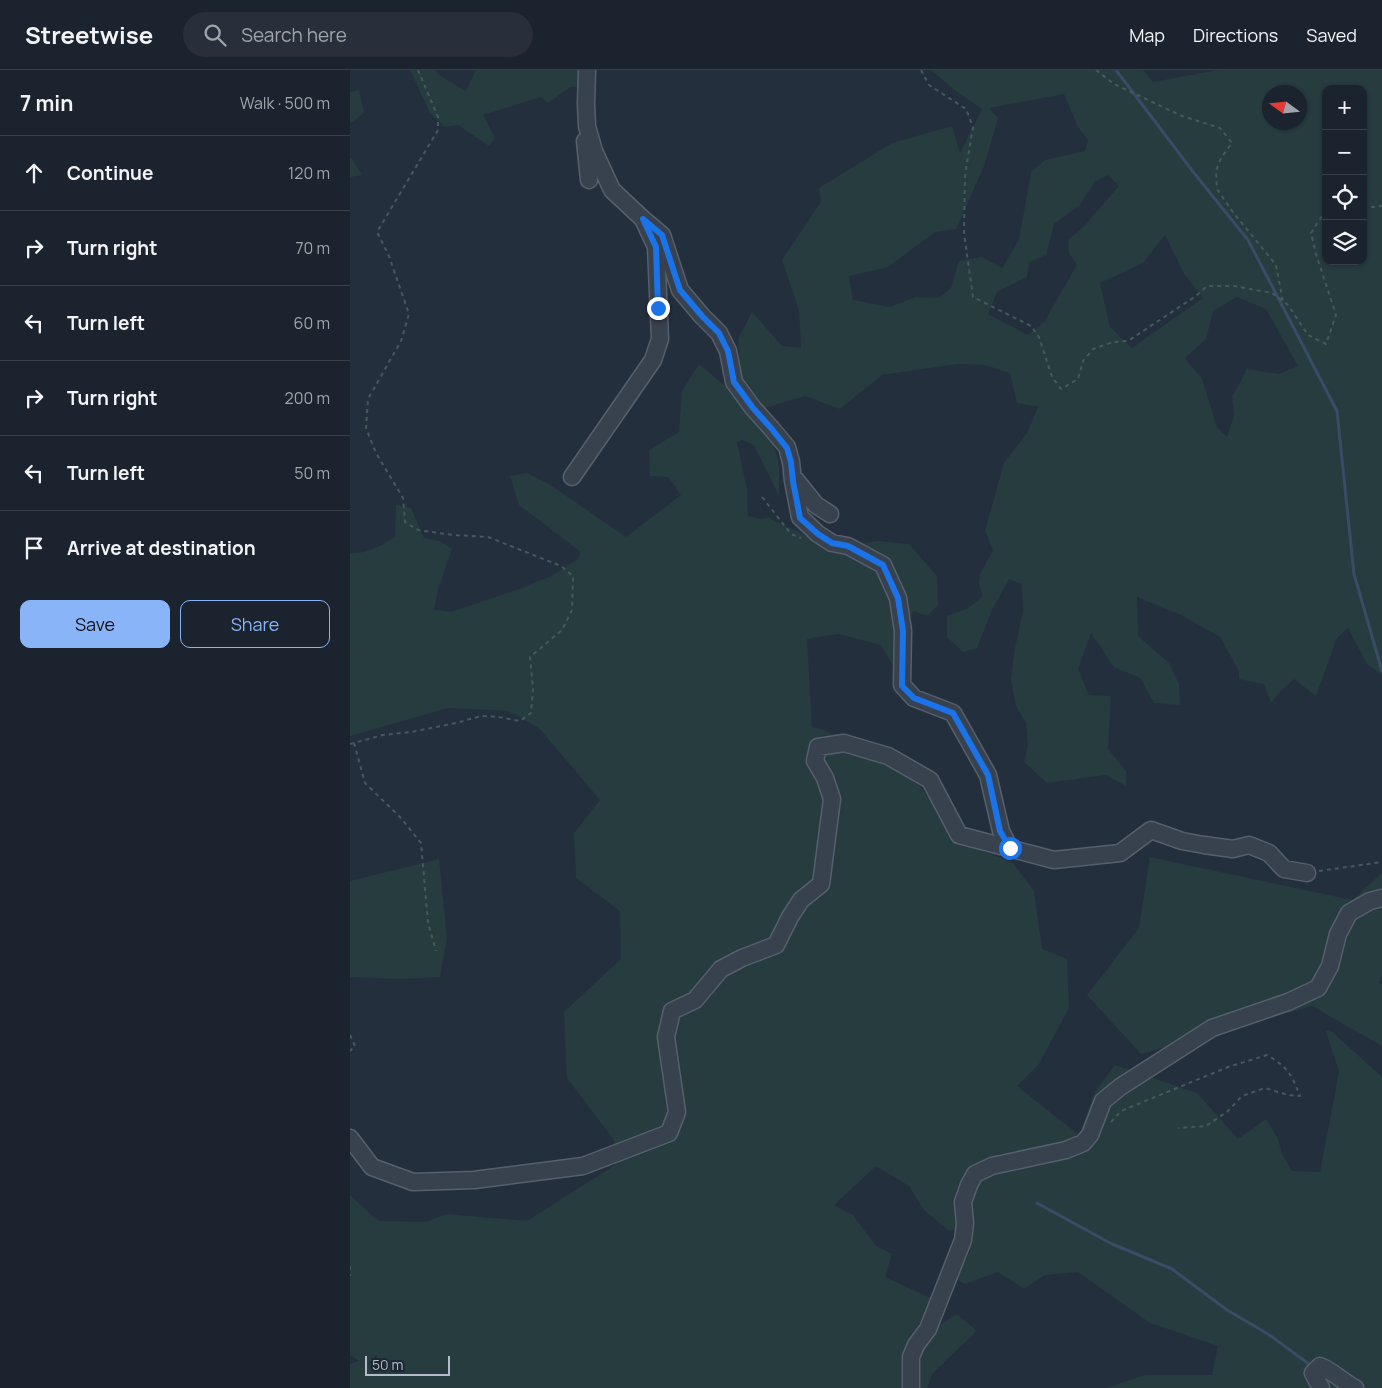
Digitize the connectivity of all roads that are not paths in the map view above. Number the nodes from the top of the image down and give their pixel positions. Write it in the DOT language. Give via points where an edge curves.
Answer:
graph roads {
  1 [pos="587,70"];
  2 [pos="588,126"];
  3 [pos="589,180"];
  4 [pos="643,219"];
  5 [pos="792,476"];
  6 [pos="572,477"];
  7 [pos="830,514"];
  8 [pos="1010,848"];
  9 [pos="1307,873"];
  10 [pos="1382,898"];
  11 [pos="350,1138"];
  12 [pos="911,1388"];
  13 [pos="1321,1388"];
  14 [pos="1355,1388"];
  1 -- 2 [label="street"];
  2 -- 3 [label="street" via="585,143"];
  2 -- 4 [label="street" via="594,151 612,190"];
  4 -- 5 [label="street" via="662,235 680,290 719,333 728,351 734,382 787,448"];
  4 -- 6 [label="street" via="656,247 660,339 653,360"];
  5 -- 7 [label="street" via="805,494"];
  5 -- 8 [label="street" via="800,518 832,543 848,546 883,565 898,598 902,623 902,686 914,698 953,713 988,775 1000,831"];
  8 -- 9 [label="street" via="1054,860 1120,853 1151,830 1204,846 1233,849 1250,845 1269,853 1284,869"];
  8 -- 11 [label="street" via="959,835 930,780 888,756 844,743 818,747 815,760 832,799 821,884 801,900 776,945 721,969 695,1000 672,1011 666,1037 677,1112 669,1133 583,1166 474,1180 413,1182 372,1167"];
  10 -- 12 [label="street" via="1349,913 1338,934 1330,966 1318,988 1288,1002 1212,1028 1120,1087 1103,1101 1083,1143 1066,1150 992,1166 976,1174 963,1202 963,1240 928,1329 912,1357"];
  13 -- 14 [label="street" via="1313,1373 1320,1366"];
}
